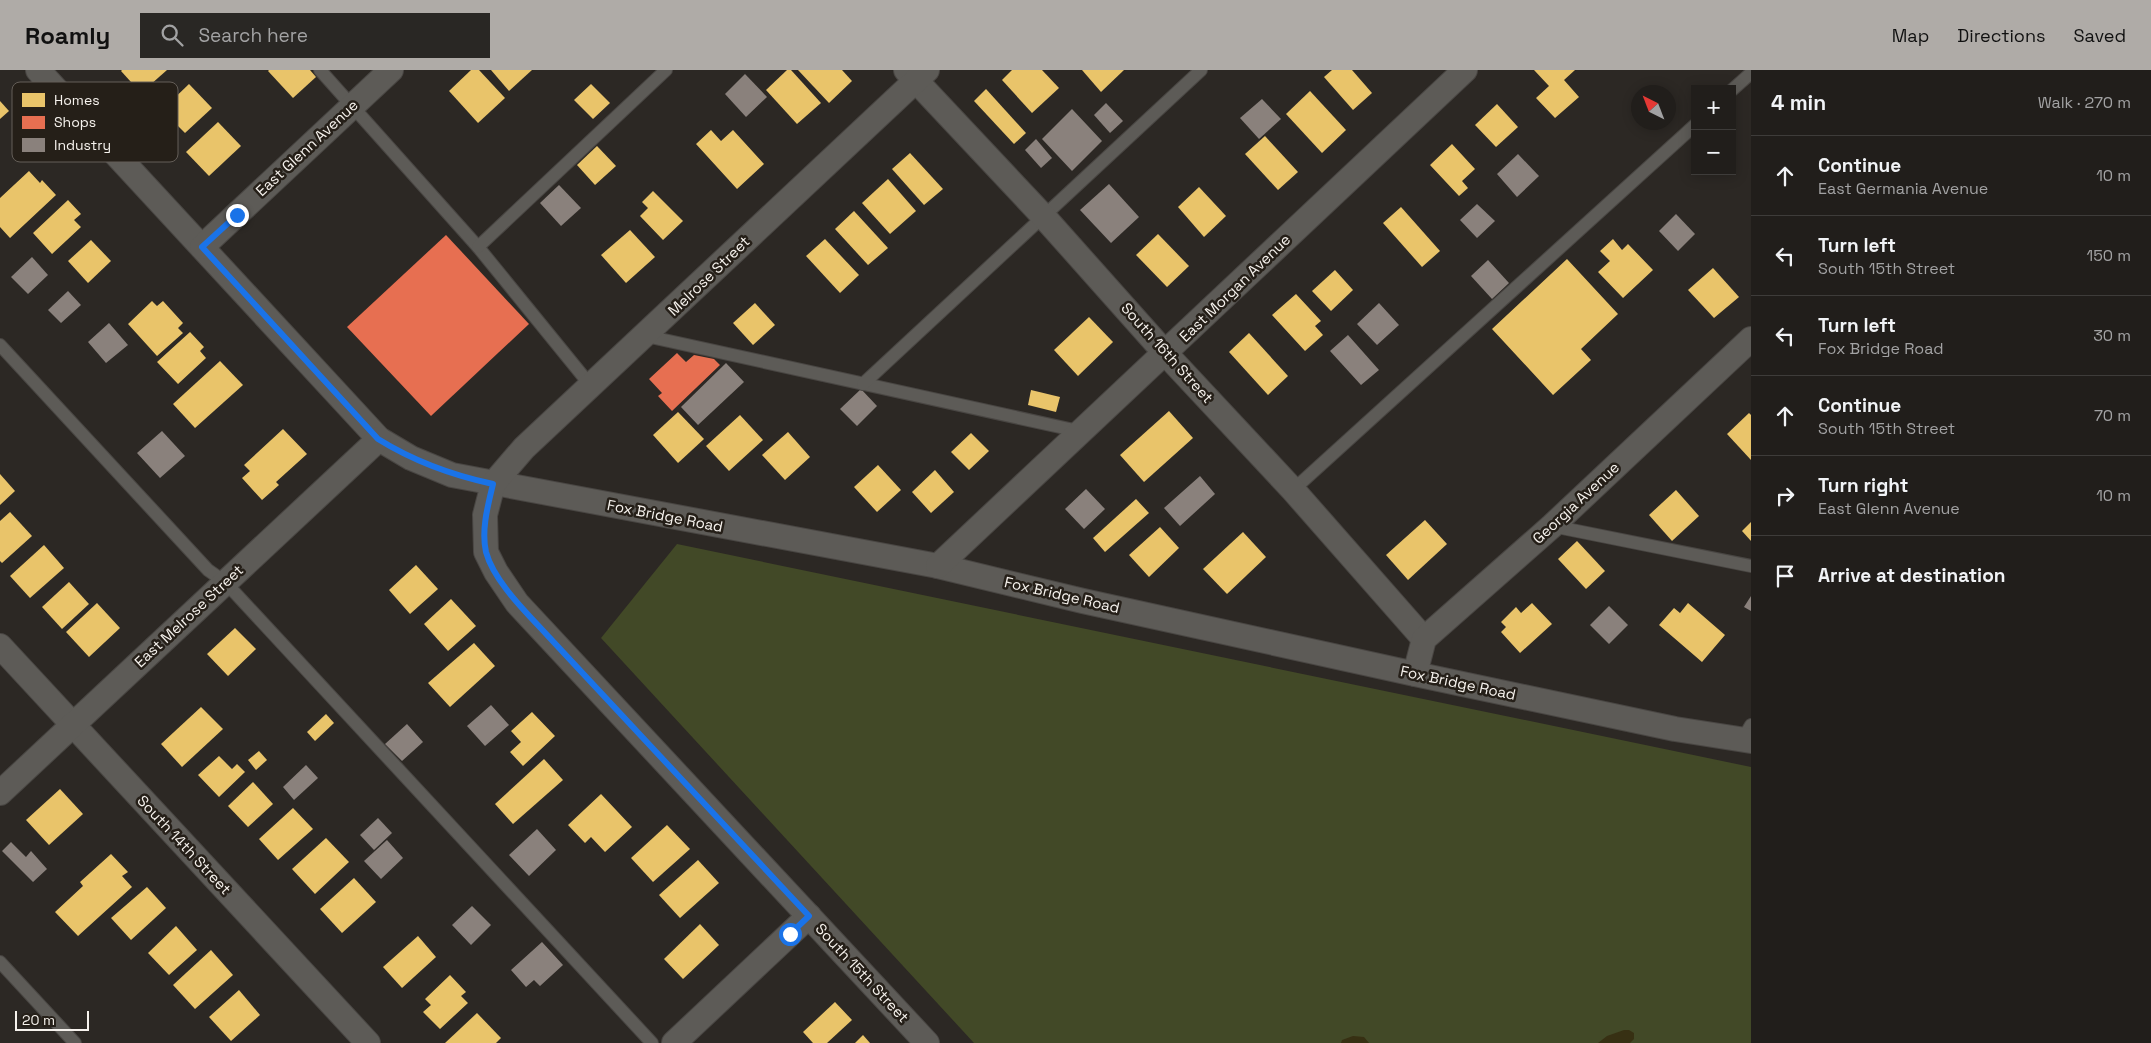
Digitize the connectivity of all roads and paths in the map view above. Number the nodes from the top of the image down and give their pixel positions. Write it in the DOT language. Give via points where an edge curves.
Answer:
graph roads {
  1 [pos="38,70"];
  2 [pos="320,70"];
  3 [pos="390,70"];
  4 [pos="666,70"];
  5 [pos="1201,70"];
  6 [pos="1465,70"];
  7 [pos="916,73"];
  8 [pos="1751,73"];
  9 [pos="49,82"];
  10 [pos="1736,86"];
  11 [pos="352,106"];
  12 [pos="1691,129"];
  13 [pos="123,162"];
  14 [pos="1044,217"];
  15 [pos="202,247"];
  16 [pos="478,247"];
  17 [pos="646,336"];
  18 [pos="1751,340"];
  19 [pos="0,345"];
  20 [pos="1166,354"];
  21 [pos="863,384"];
  22 [pos="591,386"];
  23 [pos="1083,432"];
  24 [pos="378,439"];
  25 [pos="493,484"];
  26 [pos="1293,490"];
  27 [pos="1552,526"];
  28 [pos="938,566"];
  29 [pos="1751,566"];
  30 [pos="225,582"];
  31 [pos="1424,639"];
  32 [pos="0,646"];
  33 [pos="1415,674"];
  34 [pos="73,725"];
  35 [pos="1748,735"];
  36 [pos="0,793"];
  37 [pos="809,916"];
  38 [pos="0,962"];
  39 [pos="75,1043"];
  40 [pos="368,1043"];
  41 [pos="652,1043"];
  42 [pos="674,1043"];
  43 [pos="927,1043"];
  1 -- 9 [label="street"];
  2 -- 11 [label="lane"];
  3 -- 11 [label="street, East Glenn Avenue"];
  4 -- 16 [label="lane"];
  5 -- 14 [label="lane"];
  6 -- 20 [label="street, East Morgan Avenue"];
  7 -- 14 [label="street, South 16th Street"];
  7 -- 17 [label="street, Melrose Street"];
  8 -- 10 [label="lane"];
  11 -- 15 [label="street, East Glenn Avenue"];
  11 -- 16 [label="lane"];
  12 -- 26 [label="lane"];
  13 -- 15 [label="street"];
  14 -- 20 [label="street, South 16th Street"];
  14 -- 21 [label="lane"];
  15 -- 24 [label="street"];
  16 -- 22 [label="lane"];
  17 -- 21 [label="lane"];
  17 -- 22 [label="street, Melrose Street"];
  18 -- 27 [label="street, Georgia Avenue"];
  19 -- 30 [label="lane" via="208,570"];
  20 -- 23 [label="street, East Morgan Avenue"];
  20 -- 26 [label="street, South 16th Street"];
  21 -- 23 [label="lane"];
  22 -- 25 [label="street, Melrose Street" via="524,448"];
  23 -- 28 [label="street, East Morgan Avenue"];
  24 -- 25 [label="street, Fox Bridge Road" via="411,458 452,475"];
  24 -- 30 [label="street, East Melrose Street"];
  25 -- 28 [label="street, Fox Bridge Road"];
  25 -- 37 [label="street, South 15th Street" via="485,515 486,552 517,603"];
  26 -- 31 [label="street, South 16th Street"];
  27 -- 29 [label="lane"];
  27 -- 31 [label="street, Georgia Avenue"];
  28 -- 33 [label="street, Fox Bridge Road"];
  30 -- 34 [label="street, East Melrose Street"];
  30 -- 41 [label="lane"];
  31 -- 33 [label="street"];
  32 -- 34 [label="street, South 14th Street"];
  33 -- 35 [label="street, Fox Bridge Road" via="1675,729"];
  34 -- 36 [label="street, East Melrose Street"];
  34 -- 40 [label="street, South 14th Street"];
  37 -- 42 [label="street"];
  37 -- 43 [label="street, South 15th Street"];
  38 -- 39 [label="lane"];
}
